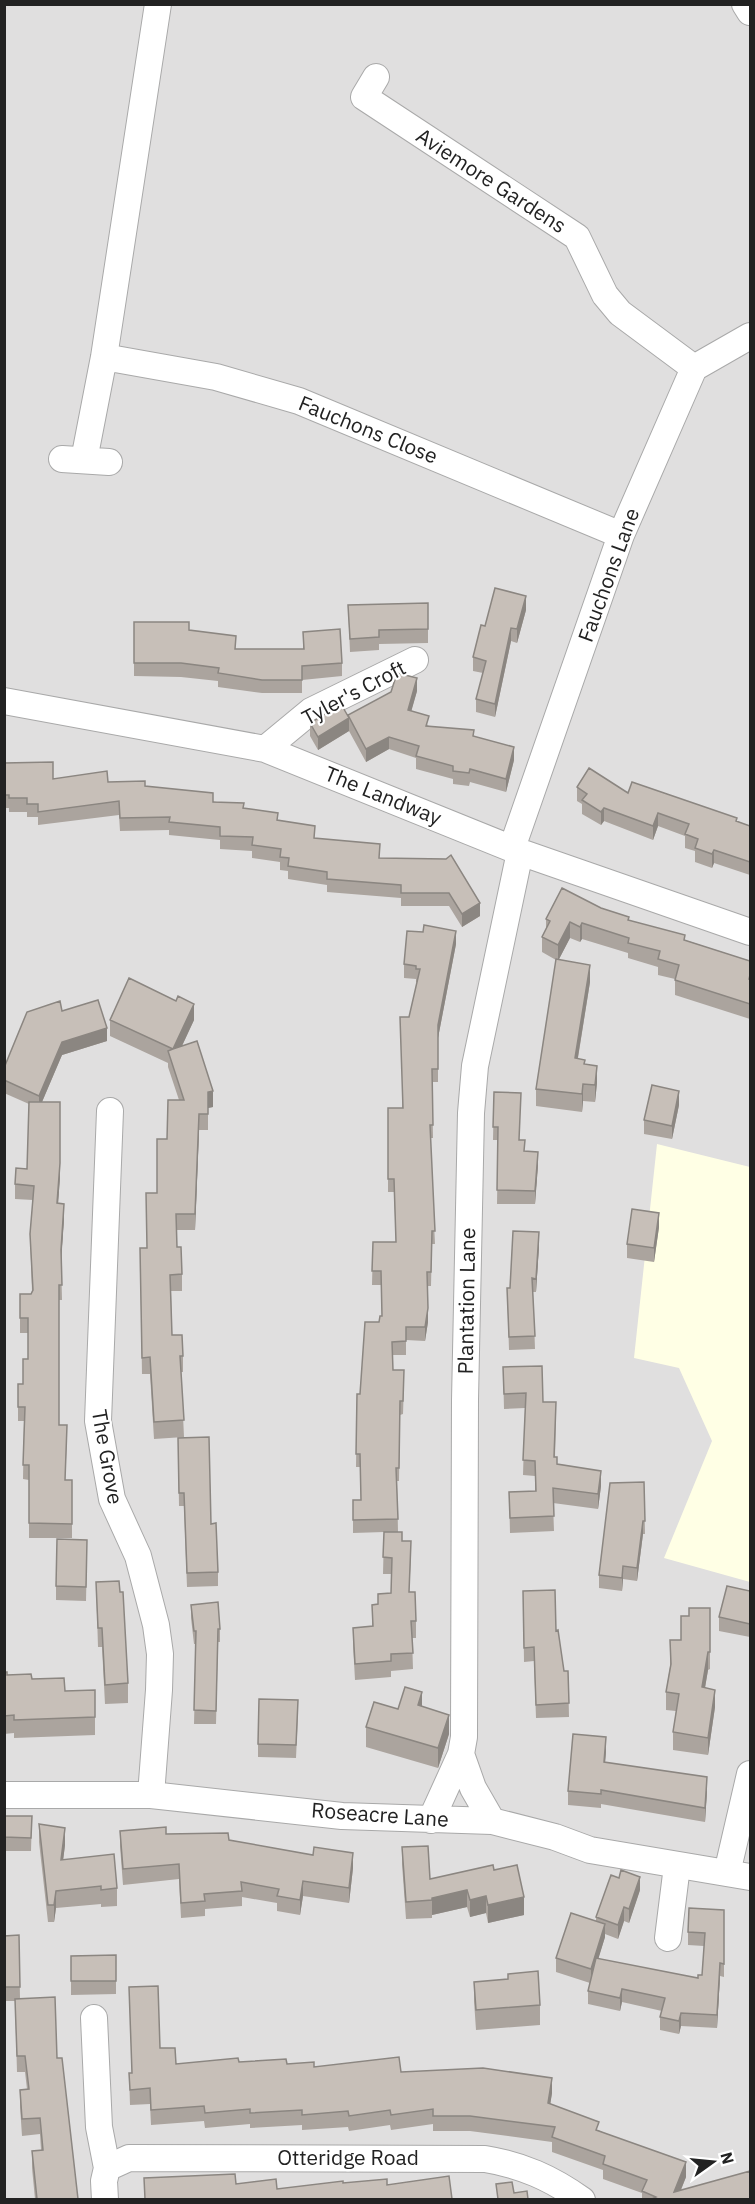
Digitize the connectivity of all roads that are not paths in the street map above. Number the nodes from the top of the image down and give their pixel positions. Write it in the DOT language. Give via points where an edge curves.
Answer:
graph roads {
  1 [pos="159,4"];
  2 [pos="745,4"];
  3 [pos="750,12"];
  4 [pos="376,77"];
  5 [pos="750,336"];
  6 [pos="104,357"];
  7 [pos="694,368"];
  8 [pos="85,460"];
  9 [pos="621,535"];
  10 [pos="415,660"];
  11 [pos="4,701"];
  12 [pos="266,749"];
  13 [pos="516,850"];
  14 [pos="750,932"];
  15 [pos="110,1111"];
  16 [pos="461,1754"];
  17 [pos="750,1774"];
  18 [pos="4,1795"];
  19 [pos="151,1795"];
  20 [pos="431,1820"];
  21 [pos="492,1821"];
  22 [pos="677,1866"];
  23 [pos="739,1875"];
  24 [pos="668,1938"];
  25 [pos="94,2018"];
  26 [pos="107,2168"];
  27 [pos="105,2199"];
  28 [pos="582,2199"];
  1 -- 6 [label="street"];
  2 -- 3 [label="street"];
  4 -- 7 [label="street, Aviemore Gardens" via="364,97 577,237 605,295 620,313"];
  5 -- 7 [label="street"];
  6 -- 8 [label="street"];
  6 -- 9 [label="street, Fauchons Close" via="216,377 299,401"];
  7 -- 9 [label="street, Fauchons Lane"];
  9 -- 13 [label="street, Fauchons Lane"];
  10 -- 12 [label="street, Tyler's Croft" via="311,711"];
  11 -- 12 [label="street, The Landway"];
  12 -- 13 [label="street, The Landway"];
  13 -- 14 [label="street, The Landway"];
  13 -- 16 [label="street, Plantation Lane" via="475,1066 471,1113"];
  15 -- 19 [label="street, The Grove" via="98,1421 112,1499 138,1556 156,1625 159,1690"];
  16 -- 20 [label="street, Plantation Lane"];
  16 -- 21 [label="street, Plantation Lane" via="473,1788"];
  17 -- 23 [label="street"];
  18 -- 19 [label="street, Roseacre Lane"];
  19 -- 20 [label="street, Roseacre Lane" via="342,1816"];
  20 -- 21 [label="street, Roseacre Lane"];
  21 -- 22 [label="street, Roseacre Lane" via="590,1850"];
  22 -- 23 [label="street, Roseacre Lane"];
  22 -- 24 [label="street"];
  25 -- 26 [label="street" via="99,2127"];
  26 -- 27 [label="street"];
  26 -- 28 [label="street, Otteridge Road" via="129,2158 485,2159 545,2176"];
}
